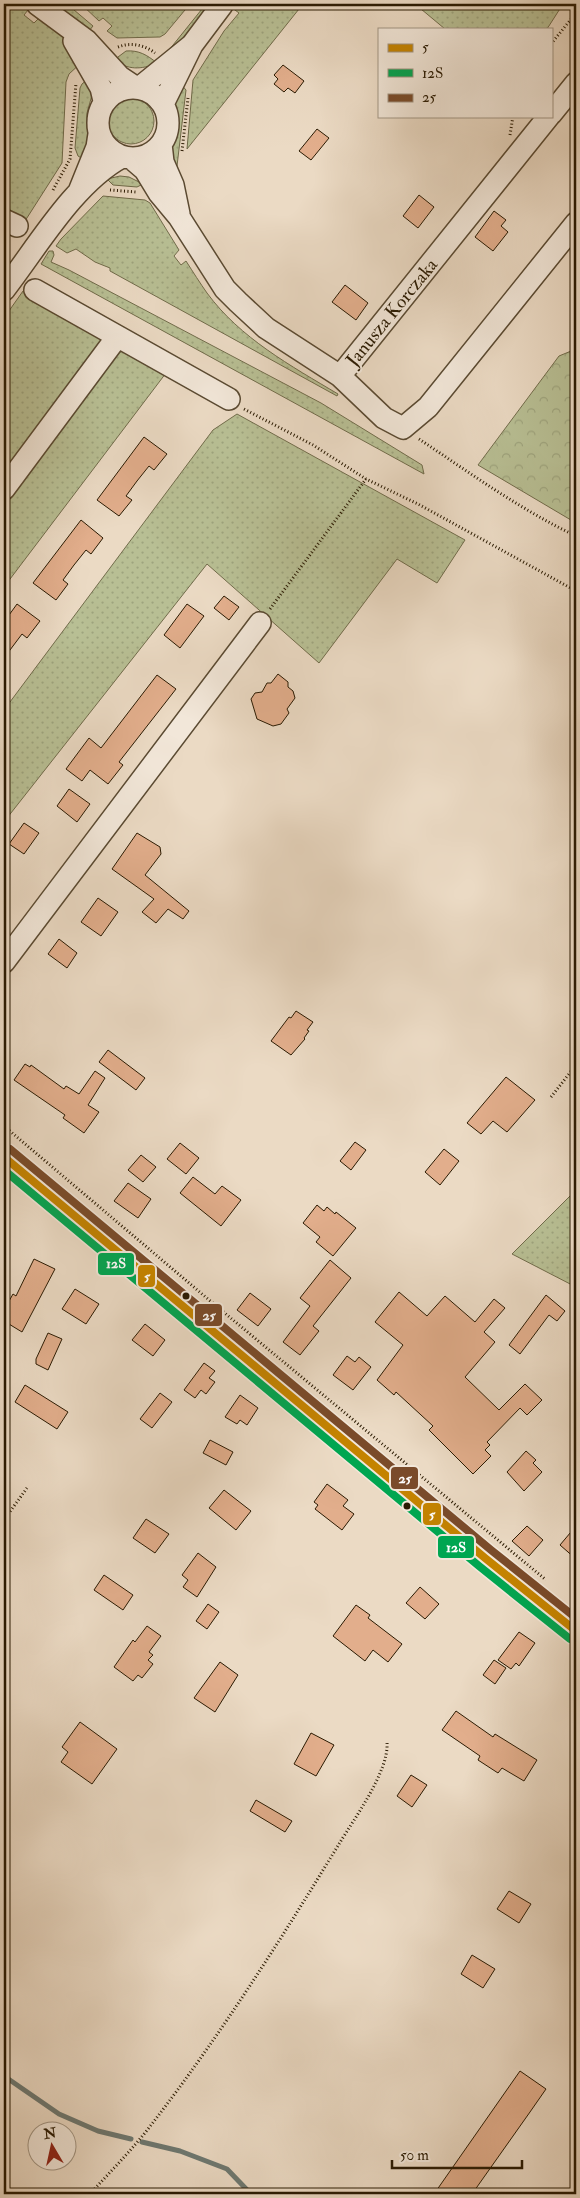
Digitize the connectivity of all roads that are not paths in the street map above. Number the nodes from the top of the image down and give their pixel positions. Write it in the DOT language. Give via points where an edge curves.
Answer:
graph roads {
  1 [pos="37,4"];
  2 [pos="222,5"];
  3 [pos="64,24"];
  4 [pos="192,45"];
  5 [pos="576,83"];
  6 [pos="137,88"];
  7 [pos="104,101"];
  8 [pos="163,104"];
  9 [pos="552,113"];
  10 [pos="548,118"];
  11 [pos="99,134"];
  12 [pos="161,144"];
  13 [pos="127,157"];
  14 [pos="80,189"];
  15 [pos="179,217"];
  16 [pos="576,223"];
  17 [pos="4,290"];
  18 [pos="35,290"];
  19 [pos="117,337"];
  20 [pos="340,376"];
  21 [pos="229,399"];
  22 [pos="4,490"];
  23 [pos="260,623"];
  24 [pos="4,962"];
  25 [pos="4,1157"];
  26 [pos="576,1631"];
  1 -- 3 [label="street"];
  2 -- 4 [label="street"];
  3 -- 6 [label="street" via="87,41 120,77"];
  3 -- 7 [label="street" via="101,88"];
  4 -- 6 [label="street"];
  4 -- 8 [label="street"];
  5 -- 9 [label="street, Janusza Korczaka"];
  6 -- 7 [label="street" via="118,90"];
  6 -- 8 [label="street" via="151,92"];
  7 -- 11 [label="street" via="98,116"];
  8 -- 12 [label="street" via="168,129"];
  10 -- 20 [label="street, Janusza Korczaka"];
  11 -- 13 [label="street" via="108,148"];
  11 -- 14 [label="street"];
  12 -- 13 [label="street" via="148,155"];
  12 -- 15 [label="street, Janusza Korczaka"];
  13 -- 14 [label="street" via="111,163"];
  13 -- 15 [label="street, Janusza Korczaka" via="145,170"];
  14 -- 17 [label="street"];
  15 -- 20 [label="street, Janusza Korczaka" via="225,288 238,302 266,328"];
  16 -- 20 [label="street" via="428,407 403,428 384,418"];
  18 -- 19 [label="street"];
  19 -- 21 [label="street"];
  19 -- 22 [label="street"];
  23 -- 24 [label="street"];
  25 -- 26 [label="street"];
}
